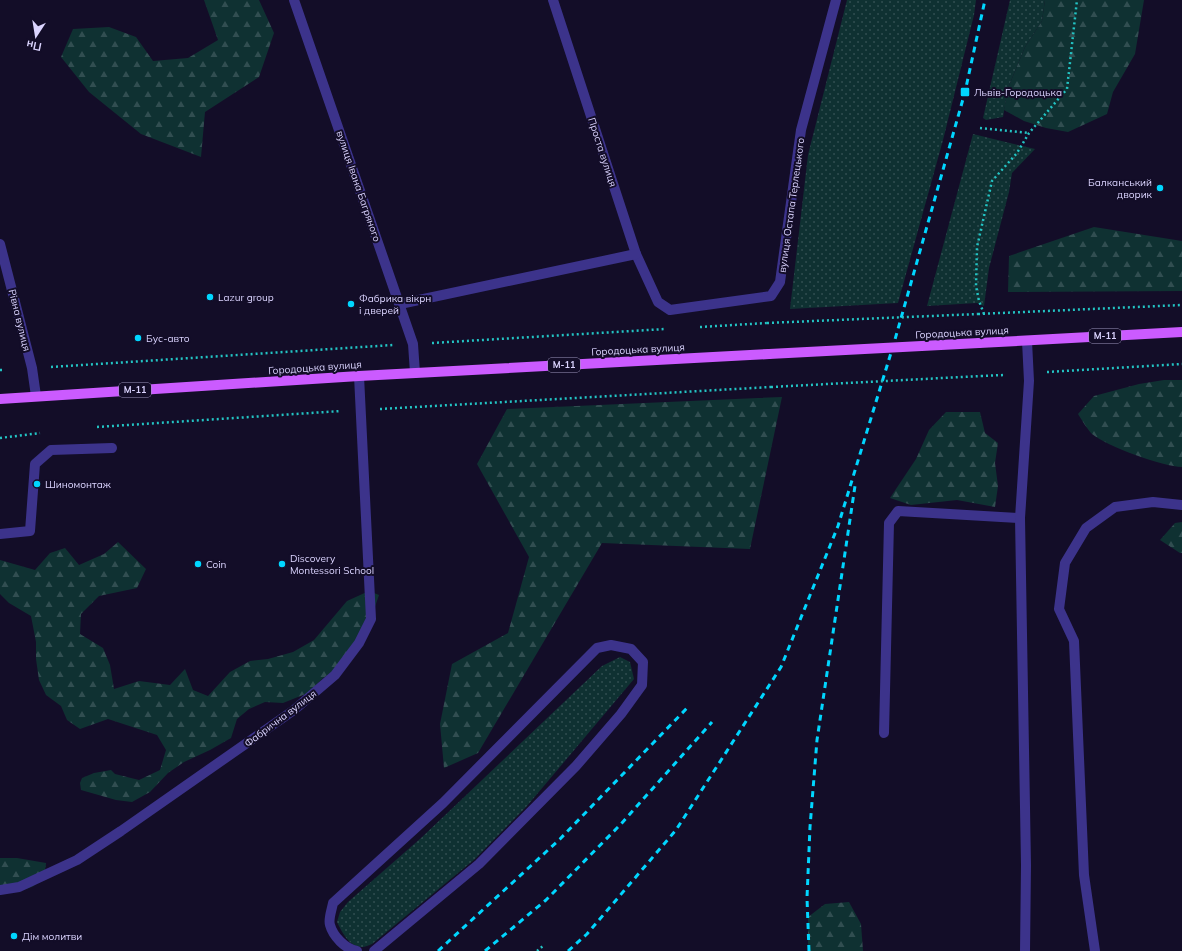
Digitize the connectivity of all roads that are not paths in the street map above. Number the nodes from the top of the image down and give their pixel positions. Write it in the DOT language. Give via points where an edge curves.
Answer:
graph roads {
  1 [pos="294,0"];
  2 [pos="553,0"];
  3 [pos="836,0"];
  4 [pos="0,244"];
  5 [pos="636,254"];
  6 [pos="658,302"];
  7 [pos="400,304"];
  8 [pos="1182,332"];
  9 [pos="1027,341"];
  10 [pos="415,373"];
  11 [pos="359,376"];
  12 [pos="36,396"];
  13 [pos="0,399"];
  14 [pos="112,448"];
  15 [pos="1182,505"];
  16 [pos="1020,518"];
  17 [pos="0,534"];
  18 [pos="884,733"];
  19 [pos="0,890"];
  20 [pos="357,951"];
  21 [pos="374,951"];
  22 [pos="1025,951"];
  23 [pos="1095,951"];
  1 -- 7 [label="street, вулиця Івана Багряного"];
  2 -- 5 [label="street, Проста вулиця"];
  3 -- 6 [label="street, вулиця Остапа Терлецького" via="801,130 780,282 771,296 670,310"];
  4 -- 12 [label="street, Рівна вулиця" via="32,368"];
  5 -- 6 [label="street, Проста вулиця"];
  5 -- 7 [label="street"];
  7 -- 10 [label="street, вулиця Івана Багряного" via="413,344"];
  8 -- 9 [label="main road, Городоцька вулиця / М-11"];
  9 -- 10 [label="main road, Городоцька вулиця / М-11, bridge"];
  9 -- 16 [label="street" via="1029,381"];
  10 -- 11 [label="main road, Городоцька вулиця / М-11"];
  11 -- 12 [label="main road, Городоцька вулиця / М-11"];
  11 -- 19 [label="street, Фабрична вулиця" via="371,618 360,643 335,675 294,710 128,826 77,860 19,887"];
  12 -- 13 [label="main road, Городоцька вулиця / М-11"];
  14 -- 17 [label="street" via="51,450 35,464 30,530"];
  15 -- 23 [label="street" via="1153,502 1115,507 1086,528 1065,563 1059,609 1074,641 1084,875"];
  16 -- 18 [label="street" via="898,511 889,523"];
  16 -- 22 [label="street"];
  20 -- 21 [label="street" via="338,940 330,924 333,903 443,803 597,648 611,646 630,649 643,662 642,685 621,714 576,766 479,864"];
}
